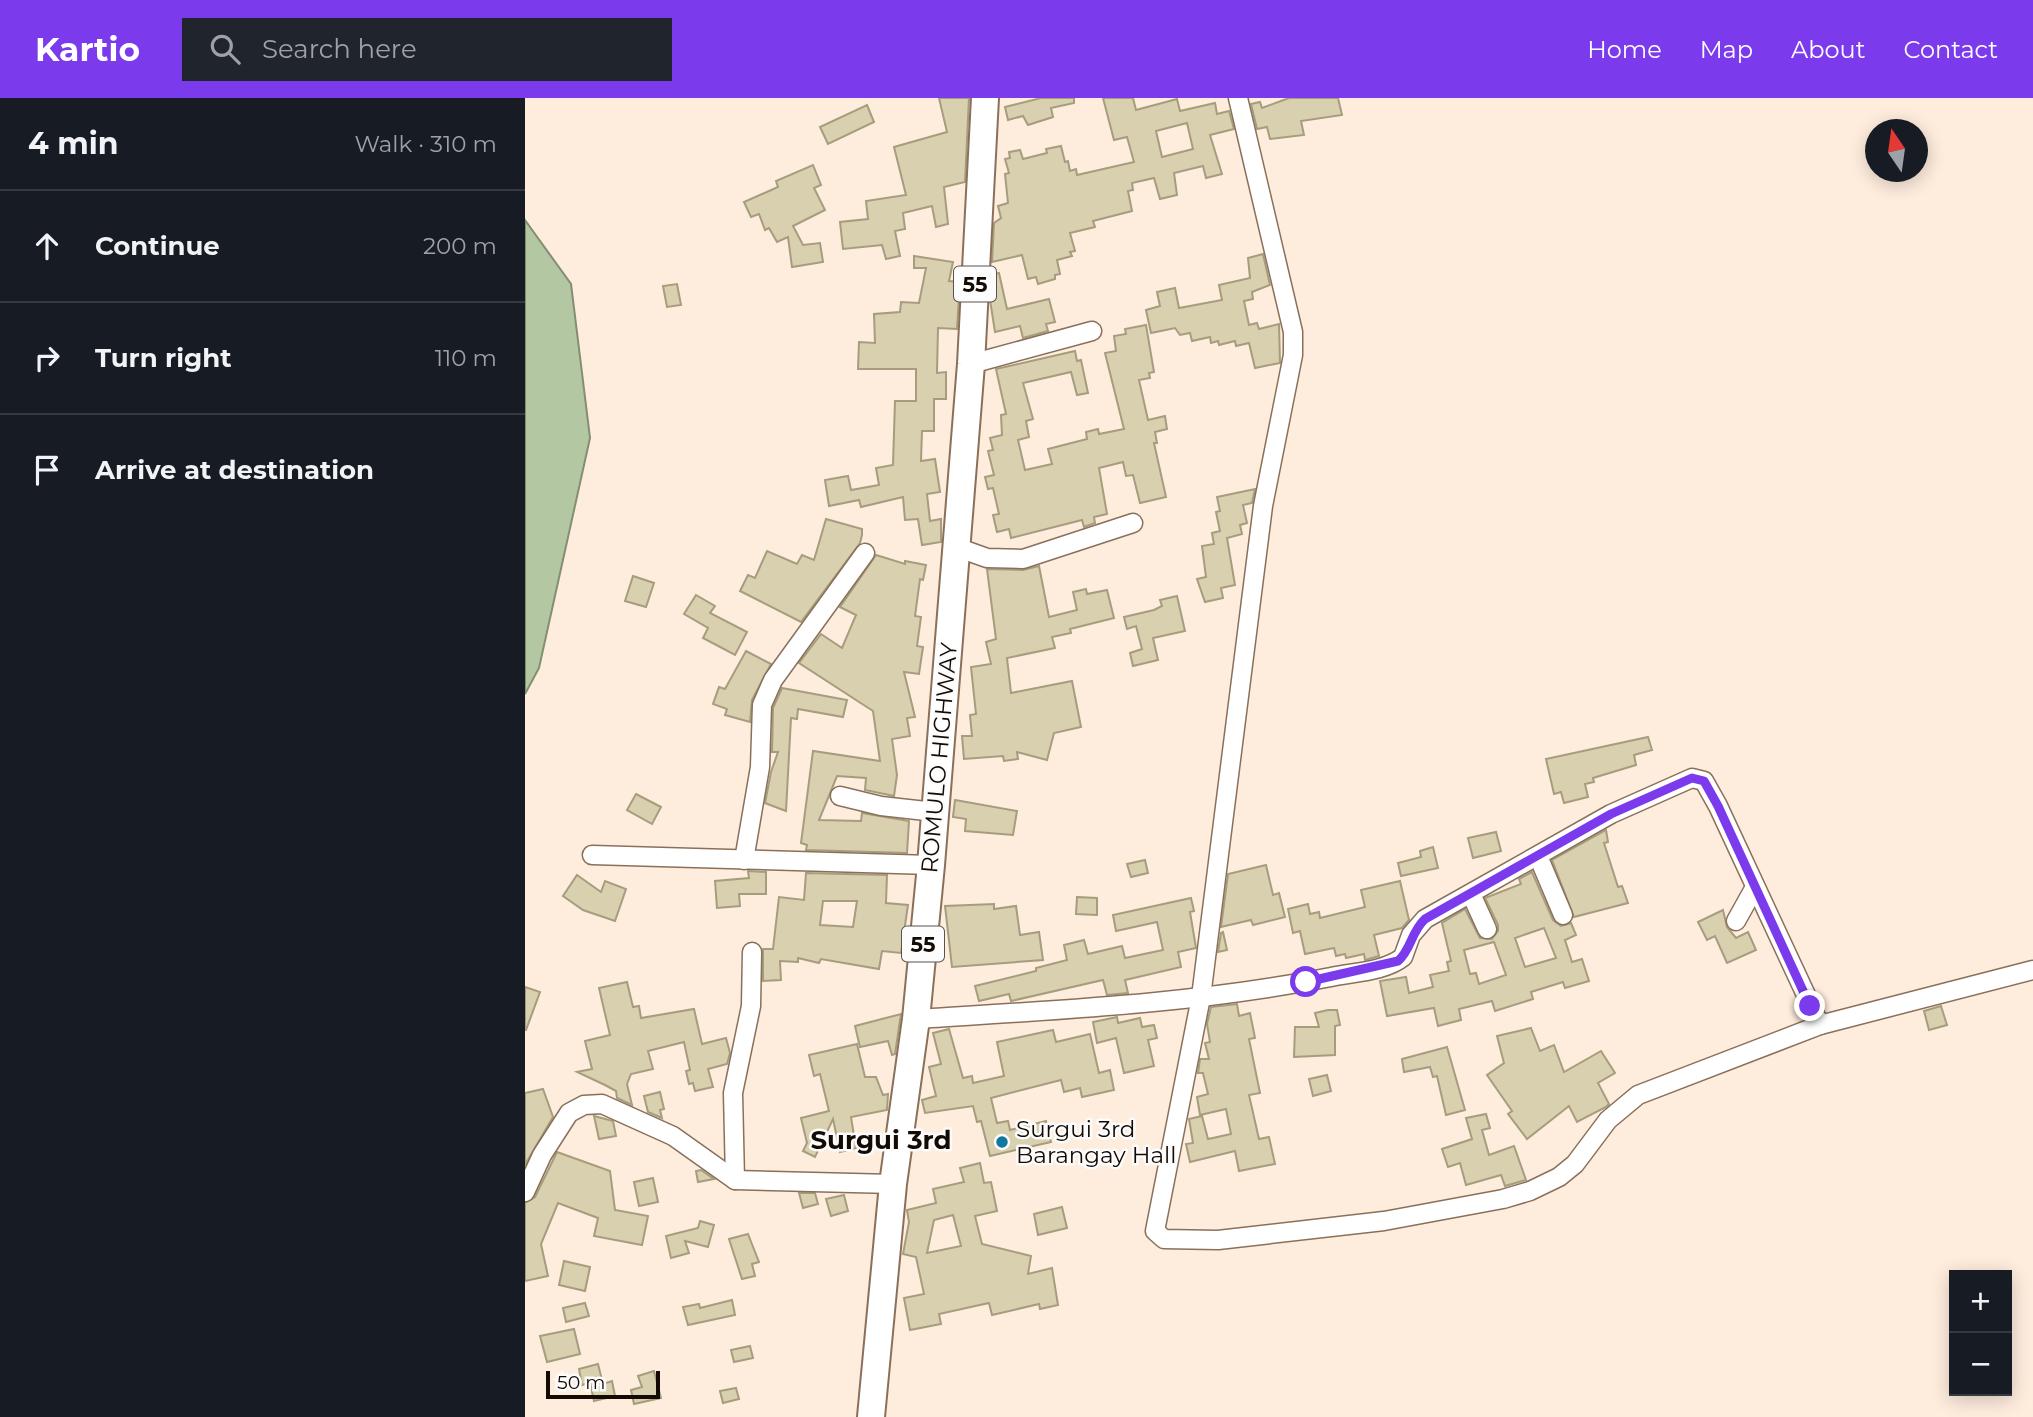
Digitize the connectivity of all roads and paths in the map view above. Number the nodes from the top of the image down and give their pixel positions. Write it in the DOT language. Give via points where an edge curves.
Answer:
graph roads {
  1 [pos="985,98"];
  2 [pos="1237,98"];
  3 [pos="1092,331"];
  4 [pos="971,364"];
  5 [pos="1133,523"];
  6 [pos="956,547"];
  7 [pos="865,553"];
  8 [pos="840,796"];
  9 [pos="935,812"];
  10 [pos="592,855"];
  11 [pos="1538,856"];
  12 [pos="744,860"];
  13 [pos="931,865"];
  14 [pos="1755,887"];
  15 [pos="1471,894"];
  16 [pos="1563,915"];
  17 [pos="1736,921"];
  18 [pos="1487,929"];
  19 [pos="753,952"];
  20 [pos="2033,970"];
  21 [pos="1201,997"];
  22 [pos="916,1019"];
  23 [pos="1819,1024"];
  24 [pos="735,1180"];
  25 [pos="893,1184"];
  26 [pos="525,1192"];
  27 [pos="871,1417"];
  1 -- 4 [label="highway, ROMULO HIGHWAY / 55"];
  2 -- 21 [label="street" via="1293,332 1293,355 1263,506"];
  3 -- 4 [label="street"];
  4 -- 6 [label="highway, ROMULO HIGHWAY / 55"];
  5 -- 6 [label="street" via="1023,559 987,558"];
  6 -- 9 [label="highway, ROMULO HIGHWAY / 55"];
  7 -- 12 [label="street" via="773,680 762,705 760,767"];
  8 -- 9 [label="street"];
  9 -- 13 [label="highway, ROMULO HIGHWAY / 55"];
  10 -- 12 [label="street"];
  11 -- 14 [label="street" via="1611,814 1699,778 1718,806"];
  11 -- 15 [label="street"];
  11 -- 16 [label="street"];
  12 -- 13 [label="street"];
  13 -- 22 [label="highway, ROMULO HIGHWAY / 55"];
  14 -- 17 [label="street"];
  14 -- 23 [label="street"];
  15 -- 18 [label="street"];
  15 -- 21 [label="street" via="1425,919 1411,935 1403,957 1390,964"];
  19 -- 24 [label="street" via="751,1006 733,1093"];
  20 -- 23 [label="street"];
  21 -- 22 [label="street"];
  21 -- 23 [label="street" via="1156,1231 1164,1239 1218,1240 1384,1221 1530,1191 1575,1164 1608,1120 1638,1094"];
  22 -- 25 [label="highway, ROMULO HIGHWAY / 55"];
  24 -- 25 [label="street"];
  24 -- 26 [label="street" via="673,1136 602,1104 584,1105 569,1113"];
  25 -- 27 [label="highway, ROMULO HIGHWAY / 55"];
}
